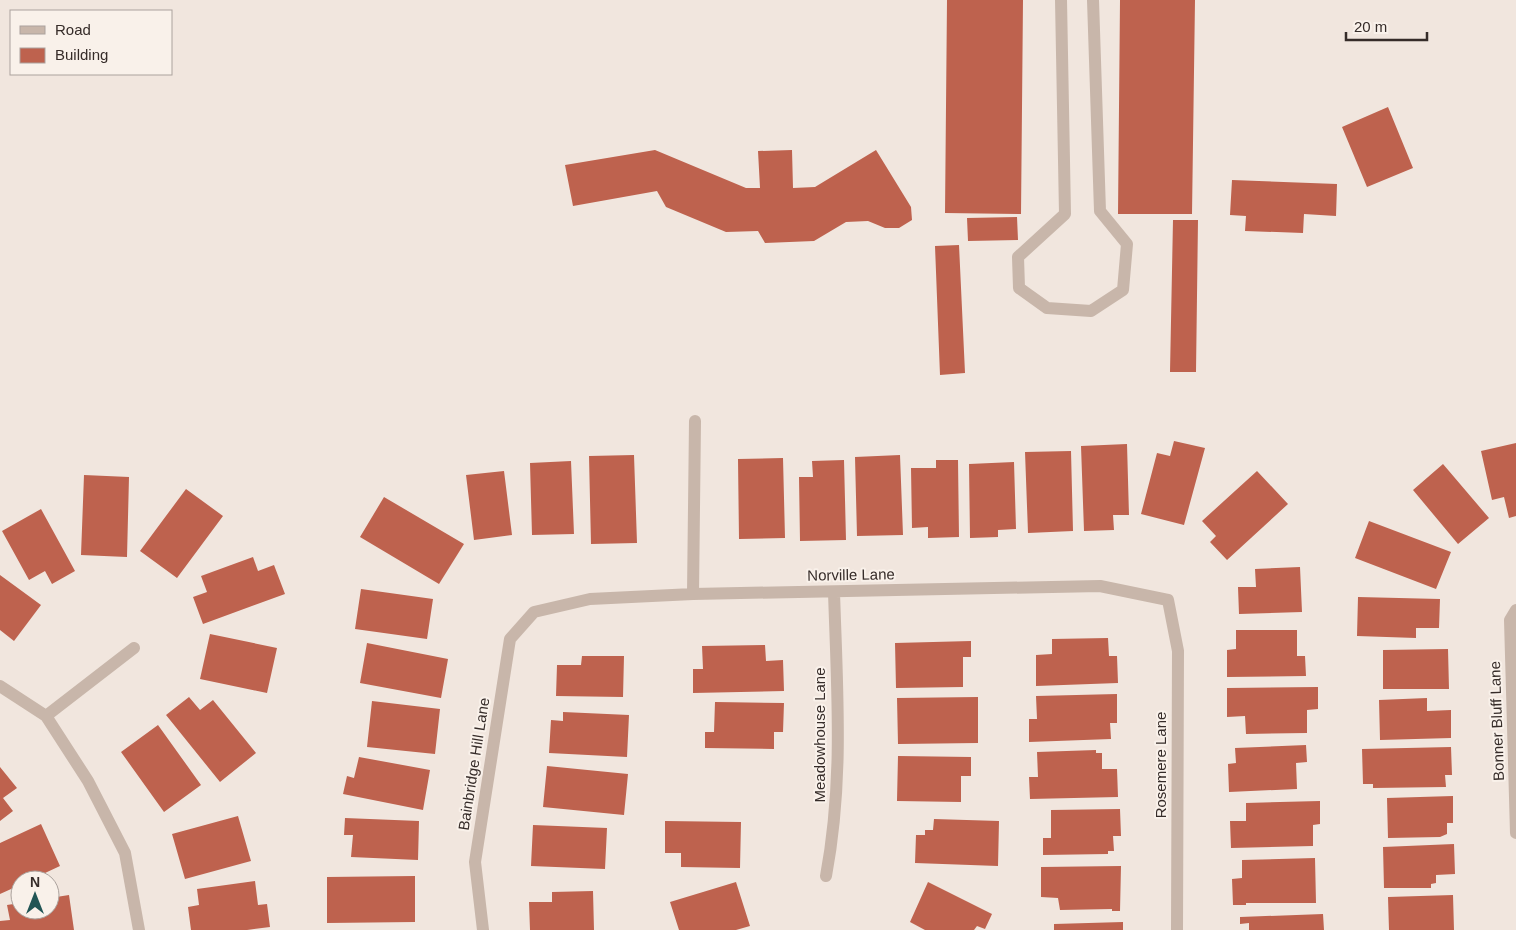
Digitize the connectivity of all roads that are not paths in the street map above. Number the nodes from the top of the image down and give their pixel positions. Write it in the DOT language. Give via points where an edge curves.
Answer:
graph roads {
  1 [pos="1061,0"];
  2 [pos="1093,0"];
  3 [pos="695,421"];
  4 [pos="834,592"];
  5 [pos="693,594"];
  6 [pos="1168,600"];
  7 [pos="1516,610"];
  8 [pos="534,612"];
  9 [pos="134,648"];
  10 [pos="0,686"];
  11 [pos="46,716"];
  12 [pos="1516,833"];
  13 [pos="826,876"];
  14 [pos="139,930"];
  15 [pos="483,930"];
  16 [pos="1177,930"];
  1 -- 2 [label="street" via="1065,214 1018,257 1019,288 1047,308 1091,311 1123,290 1127,244 1100,211"];
  3 -- 5 [label="street"];
  4 -- 5 [label="street, Norville Lane"];
  4 -- 6 [label="street, Norville Lane" via="1100,586"];
  4 -- 13 [label="street, Meadowhouse Lane" via="839,769 834,831"];
  5 -- 8 [label="street, Norville Lane" via="590,599"];
  6 -- 16 [label="street, Rosemere Lane" via="1178,652"];
  7 -- 12 [label="street, Bonner Bluff Lane" via="1510,620"];
  8 -- 15 [label="street, Bainbridge Hill Lane" via="510,639 476,862"];
  9 -- 11 [label="street"];
  10 -- 11 [label="street"];
  11 -- 14 [label="street" via="88,781 125,853"];
}
